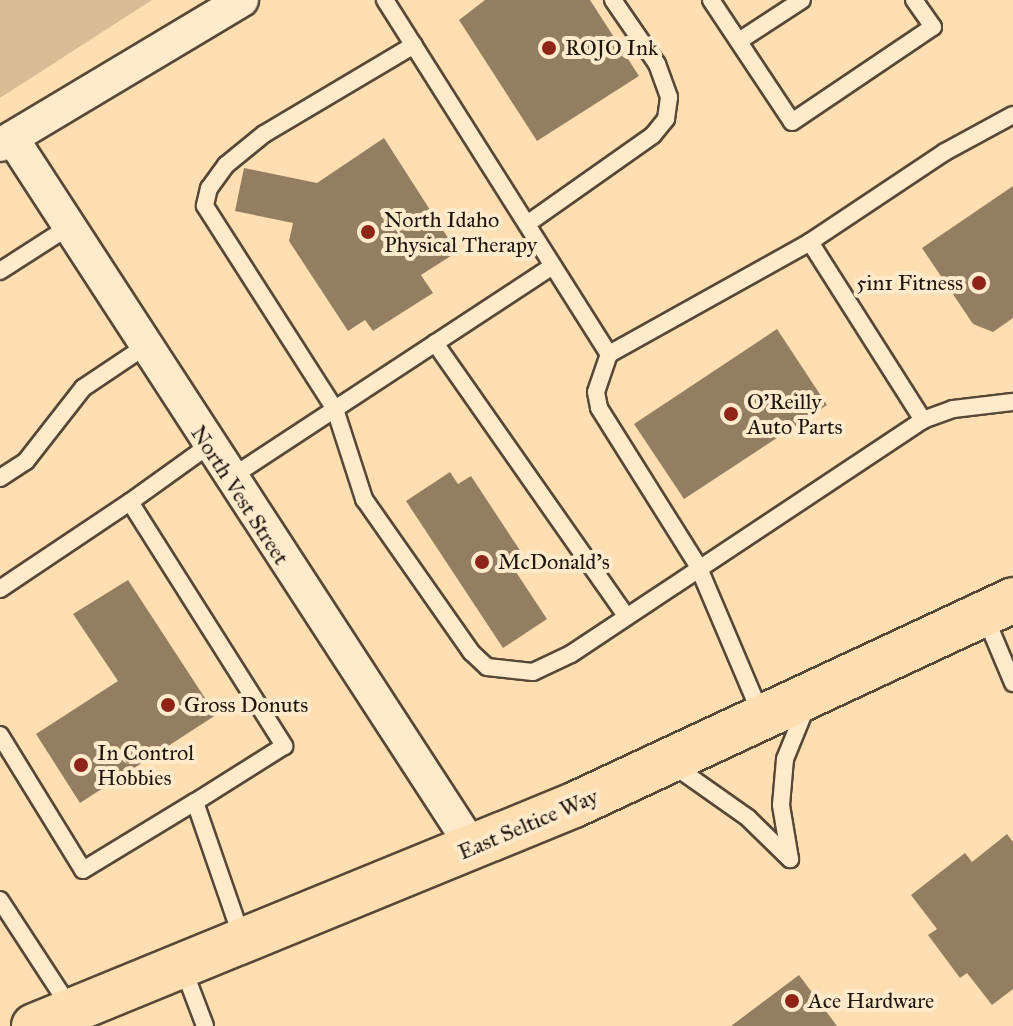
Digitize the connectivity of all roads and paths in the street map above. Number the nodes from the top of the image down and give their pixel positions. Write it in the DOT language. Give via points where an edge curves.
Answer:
graph roads {
  1 [pos="242,0"];
  2 [pos="385,0"];
  3 [pos="613,0"];
  4 [pos="711,0"];
  5 [pos="802,0"];
  6 [pos="914,0"];
  7 [pos="739,41"];
  8 [pos="414,45"];
  9 [pos="1013,115"];
  10 [pos="6,142"];
  11 [pos="527,224"];
  12 [pos="70,226"];
  13 [pos="810,242"];
  14 [pos="553,266"];
  15 [pos="0,271"];
  16 [pos="435,343"];
  17 [pos="144,347"];
  18 [pos="609,354"];
  19 [pos="1013,402"];
  20 [pos="335,409"];
  21 [pos="923,420"];
  22 [pos="208,446"];
  23 [pos="0,478"];
  24 [pos="229,478"];
  25 [pos="130,502"];
  26 [pos="698,566"];
  27 [pos="0,589"];
  28 [pos="999,607"];
  29 [pos="626,616"];
  30 [pos="1013,683"];
  31 [pos="811,696"];
  32 [pos="763,718"];
  33 [pos="0,735"];
  34 [pos="669,762"];
  35 [pos="195,802"];
  36 [pos="473,848"];
  37 [pos="0,900"];
  38 [pos="243,940"];
  39 [pos="183,967"];
  40 [pos="52,1018"];
  41 [pos="205,1026"];
  1 -- 10 [label="street"];
  2 -- 8 [label="lane"];
  3 -- 11 [label="lane" via="657,64 669,97 666,119 653,135"];
  4 -- 7 [label="lane"];
  5 -- 7 [label="lane"];
  6 -- 7 [label="lane" via="933,27 792,122"];
  8 -- 11 [label="lane"];
  8 -- 20 [label="lane" via="264,134 226,165 205,206"];
  9 -- 13 [label="lane" via="945,152"];
  10 -- 12 [label="street, North Vest Street"];
  11 -- 14 [label="lane"];
  12 -- 15 [label="lane"];
  12 -- 17 [label="street, North Vest Street"];
  13 -- 18 [label="lane"];
  13 -- 21 [label="lane"];
  14 -- 16 [label="lane"];
  14 -- 18 [label="lane"];
  16 -- 20 [label="lane"];
  16 -- 29 [label="lane"];
  17 -- 22 [label="street, North Vest Street"];
  17 -- 23 [label="lane" via="83,388 26,461"];
  18 -- 26 [label="lane" via="596,392 599,408"];
  19 -- 21 [label="lane" via="953,409"];
  20 -- 24 [label="lane"];
  20 -- 29 [label="lane" via="364,499 471,652 487,667 533,672"];
  21 -- 26 [label="lane"];
  22 -- 24 [label="street, North Vest Street"];
  22 -- 25 [label="lane"];
  24 -- 36 [label="street, North Vest Street"];
  25 -- 27 [label="lane"];
  25 -- 35 [label="lane" via="284,746"];
  26 -- 29 [label="lane"];
  26 -- 32 [label="lane"];
  28 -- 30 [label="lane"];
  28 -- 31 [label="main road, East Seltice Way"];
  31 -- 32 [label="main road, East Seltice Way"];
  31 -- 34 [label="lane" via="785,759 781,805 790,859 748,818"];
  32 -- 34 [label="main road, East Seltice Way"];
  33 -- 35 [label="lane" via="83,870"];
  34 -- 36 [label="main road, East Seltice Way"];
  35 -- 38 [label="lane"];
  36 -- 38 [label="main road, East Seltice Way"];
  37 -- 40 [label="lane"];
  38 -- 39 [label="main road, East Seltice Way"];
  39 -- 40 [label="main road, East Seltice Way"];
  39 -- 41 [label="lane"];
}
